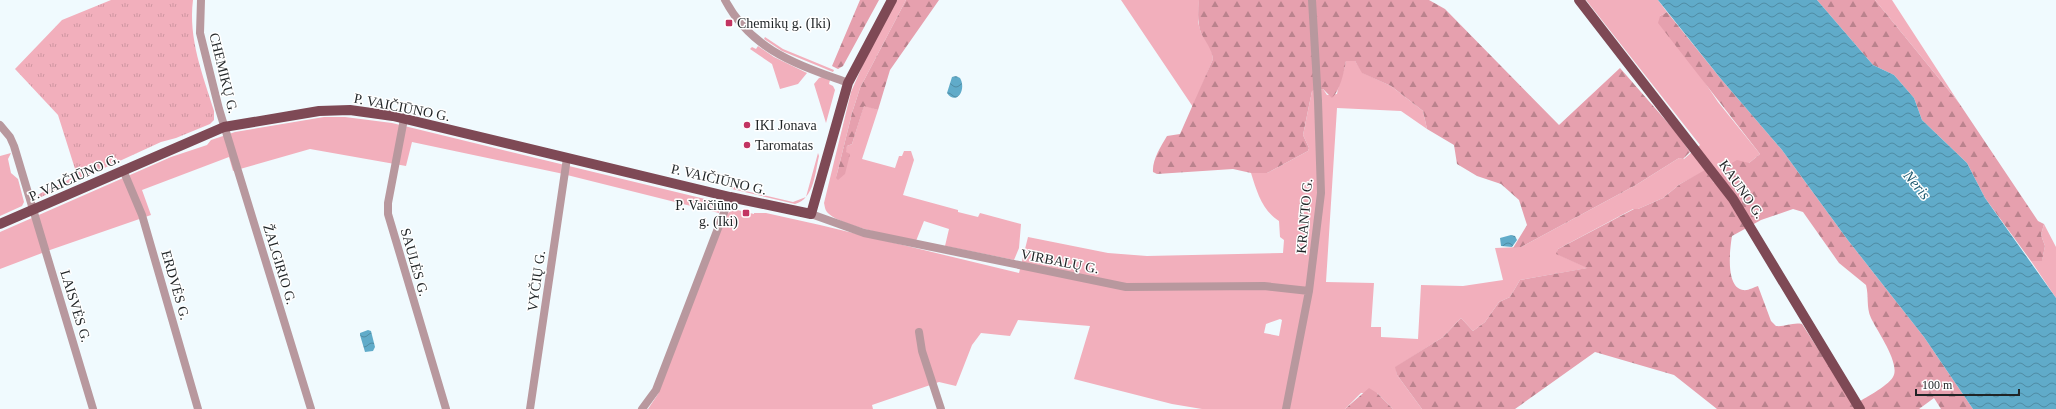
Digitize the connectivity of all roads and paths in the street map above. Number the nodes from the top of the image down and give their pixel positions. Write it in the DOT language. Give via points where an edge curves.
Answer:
graph roads {
  1 [pos="201,0"];
  2 [pos="725,0"];
  3 [pos="892,0"];
  4 [pos="1312,0"];
  5 [pos="1579,0"];
  6 [pos="848,83"];
  7 [pos="404,119"];
  8 [pos="0,125"];
  9 [pos="224,127"];
  10 [pos="567,158"];
  11 [pos="123,170"];
  12 [pos="730,197"];
  13 [pos="34,210"];
  14 [pos="811,214"];
  15 [pos="0,224"];
  16 [pos="1309,291"];
  17 [pos="919,332"];
  18 [pos="93,409"];
  19 [pos="198,409"];
  20 [pos="311,409"];
  21 [pos="446,409"];
  22 [pos="530,409"];
  23 [pos="642,409"];
  24 [pos="941,409"];
  25 [pos="1286,409"];
  26 [pos="1860,409"];
  1 -- 9 [label="street, CHEMIKŲ G." via="200,33"];
  2 -- 6 [label="street" via="744,28 769,49"];
  3 -- 6 [label="main road"];
  4 -- 16 [label="street, KRANTO G." via="1321,193"];
  5 -- 26 [label="main road, KAUNO G." via="1733,199"];
  6 -- 14 [label="main road"];
  7 -- 9 [label="main road, P. VAIČIŪNO G." via="364,111 335,110 298,113"];
  7 -- 10 [label="main road, P. VAIČIŪNO G."];
  7 -- 21 [label="street, SAULĖS G." via="388,214"];
  8 -- 13 [label="street, LAISVĖS G." via="14,146"];
  9 -- 11 [label="main road, P. VAIČIŪNO G."];
  9 -- 20 [label="street, ŽALGIRIO G."];
  10 -- 12 [label="main road, P. VAIČIŪNO G."];
  10 -- 22 [label="street, VYČIŲ G."];
  11 -- 13 [label="main road, P. VAIČIŪNO G."];
  11 -- 19 [label="street, ERDVĖS G." via="142,215"];
  12 -- 14 [label="main road, P. VAIČIŪNO G."];
  12 -- 23 [label="street" via="656,390"];
  13 -- 15 [label="main road, P. VAIČIŪNO G."];
  13 -- 18 [label="street, LAISVĖS G."];
  14 -- 16 [label="street, VIRBALŲ G." via="864,233 1126,288 1264,286"];
  16 -- 25 [label="street, KRANTO G."];
  17 -- 24 [label="street" via="922,351"];
}
